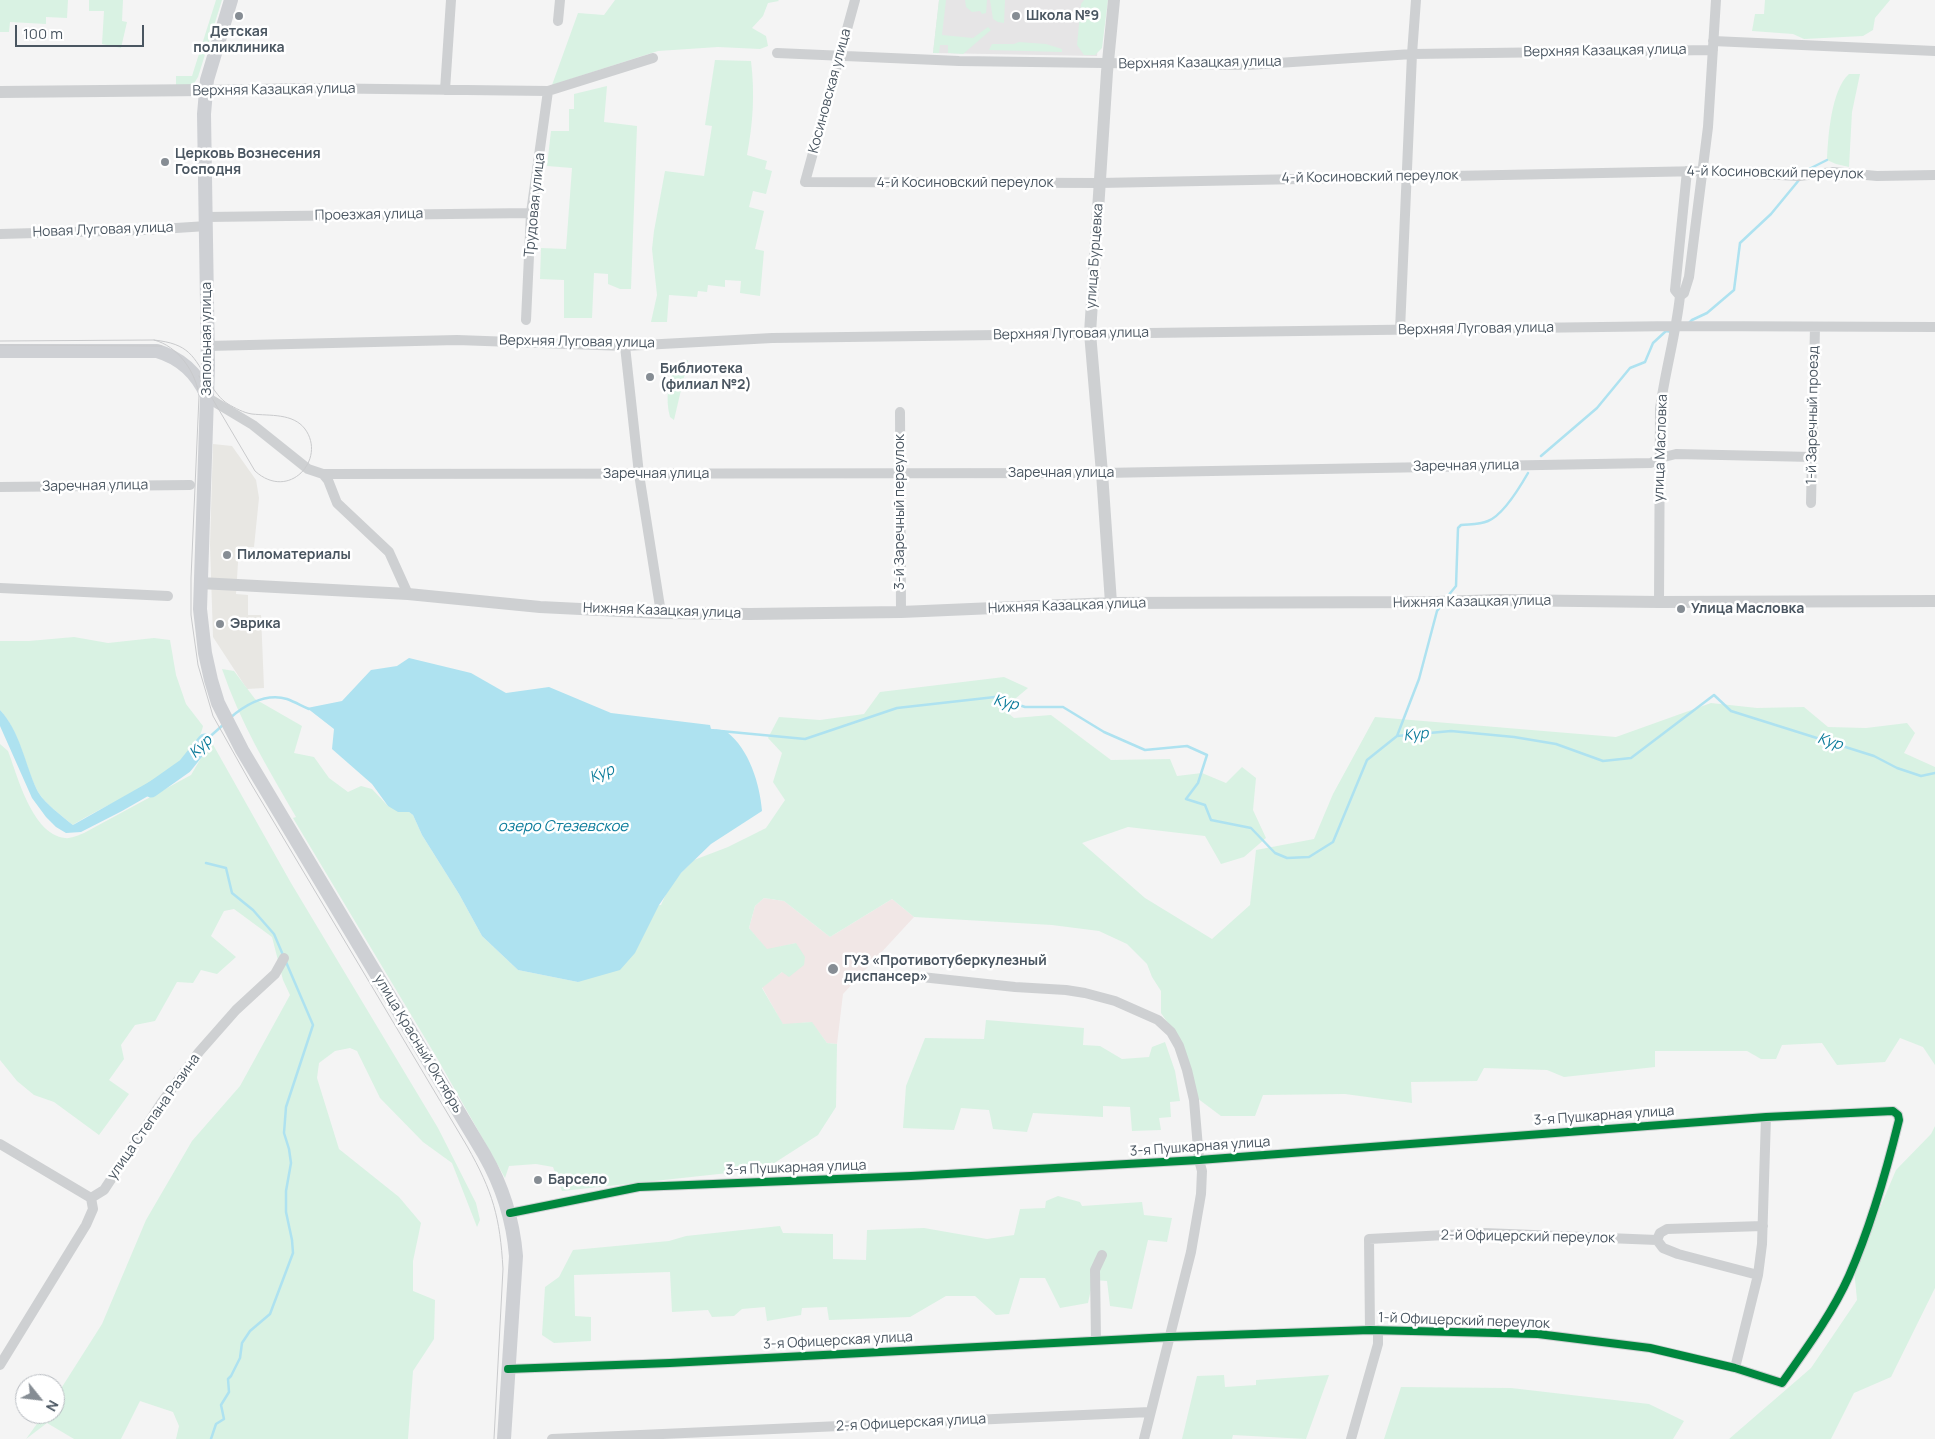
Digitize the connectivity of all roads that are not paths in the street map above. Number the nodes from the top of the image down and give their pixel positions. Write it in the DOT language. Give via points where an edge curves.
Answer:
graph roads {
  1 [pos="231,0"];
  2 [pos="451,0"];
  3 [pos="560,0"];
  4 [pos="855,0"];
  5 [pos="1114,0"];
  6 [pos="1416,0"];
  7 [pos="1716,0"];
  8 [pos="558,21"];
  9 [pos="1713,45"];
  10 [pos="1935,51"];
  11 [pos="777,53"];
  12 [pos="1412,54"];
  13 [pos="841,56"];
  14 [pos="653,58"];
  15 [pos="1108,64"];
  16 [pos="206,90"];
  17 [pos="445,90"];
  18 [pos="548,91"];
  19 [pos="0,92"];
  20 [pos="1687,171"];
  21 [pos="1703,171"];
  22 [pos="1935,174"];
  23 [pos="1406,176"];
  24 [pos="805,182"];
  25 [pos="1100,183"];
  26 [pos="531,213"];
  27 [pos="206,221"];
  28 [pos="0,234"];
  29 [pos="1680,296"];
  30 [pos="526,320"];
  31 [pos="1677,326"];
  32 [pos="1815,327"];
  33 [pos="1935,327"];
  34 [pos="1400,330"];
  35 [pos="1090,333"];
  36 [pos="208,346"];
  37 [pos="625,346"];
  38 [pos="0,351"];
  39 [pos="208,398"];
  40 [pos="900,412"];
  41 [pos="1813,457"];
  42 [pos="1660,458"];
  43 [pos="900,472"];
  44 [pos="1102,473"];
  45 [pos="323,474"];
  46 [pos="639,474"];
  47 [pos="190,485"];
  48 [pos="0,487"];
  49 [pos="1811,503"];
  50 [pos="200,583"];
  51 [pos="0,588"];
  52 [pos="408,594"];
  53 [pos="168,596"];
  54 [pos="1935,601"];
  55 [pos="1659,602"];
  56 [pos="1111,603"];
  57 [pos="901,612"];
  58 [pos="661,613"];
  59 [pos="210,680"];
  60 [pos="284,958"];
  61 [pos="912,976"];
  62 [pos="1893,1111"];
  63 [pos="1766,1117"];
  64 [pos="0,1144"];
  65 [pos="1199,1160"];
  66 [pos="91,1198"];
  67 [pos="510,1213"];
  68 [pos="1763,1226"];
  69 [pos="1657,1240"];
  70 [pos="1102,1255"];
  71 [pos="1758,1275"];
  72 [pos="1374,1330"];
  73 [pos="1169,1337"];
  74 [pos="1096,1340"];
  75 [pos="0,1365"];
  76 [pos="1735,1368"];
  77 [pos="508,1369"];
  78 [pos="1150,1412"];
  79 [pos="504,1439"];
  80 [pos="552,1439"];
  81 [pos="1144,1439"];
  82 [pos="1351,1439"];
  1 -- 16 [label="main road, Запольная улица"];
  2 -- 17 [label="street"];
  3 -- 8 [label="street"];
  4 -- 13 [label="street, Косиновская улица"];
  5 -- 15 [label="street, улица Бурцевка"];
  6 -- 12 [label="street"];
  7 -- 9 [label="street, улица Масловка"];
  9 -- 10 [label="street, Верхняя Казацкая улица"];
  9 -- 12 [label="street, Верхняя Казацкая улица"];
  9 -- 21 [label="street, улица Масловка"];
  11 -- 13 [label="street, Верхняя Казацкая улица"];
  12 -- 15 [label="street, Верхняя Казацкая улица" via="1248,65"];
  12 -- 23 [label="street"];
  13 -- 15 [label="street, Верхняя Казацкая улица"];
  13 -- 24 [label="street, Косиновская улица"];
  14 -- 18 [label="street, Верхняя Казацкая улица"];
  15 -- 25 [label="street, улица Бурцевка"];
  16 -- 17 [label="street, Верхняя Казацкая улица"];
  16 -- 19 [label="street, Верхняя Казацкая улица"];
  16 -- 27 [label="main road, Запольная улица"];
  17 -- 18 [label="street, Верхняя Казацкая улица"];
  18 -- 26 [label="street, Трудовая улица"];
  20 -- 21 [label="street, 4-й Косиновский переулок"];
  20 -- 23 [label="street, 4-й Косиновский переулок"];
  20 -- 29 [label="street, улица Масловка" via="1675,290"];
  21 -- 22 [label="street, 4-й Косиновский переулок" via="1799,176 1833,172 1877,176"];
  21 -- 29 [label="street, улица Масловка" via="1689,277 1684,294"];
  23 -- 25 [label="street, 4-й Косиновский переулок"];
  23 -- 34 [label="street"];
  24 -- 25 [label="street, 4-й Косиновский переулок"];
  25 -- 35 [label="street, улица Бурцевка"];
  26 -- 27 [label="street, Проезжая улица"];
  26 -- 30 [label="street, Трудовая улица"];
  27 -- 28 [label="street, Новая Луговая улица" via="145,230"];
  27 -- 36 [label="main road, Запольная улица"];
  29 -- 31 [label="street, улица Масловка"];
  31 -- 32 [label="street, Верхняя Луговая улица"];
  31 -- 34 [label="street, Верхняя Луговая улица"];
  31 -- 42 [label="street, улица Масловка" via="1660,409"];
  32 -- 33 [label="street, Верхняя Луговая улица"];
  32 -- 41 [label="street, 1-й Заречный проезд"];
  34 -- 35 [label="street, Верхняя Луговая улица"];
  35 -- 37 [label="street, Верхняя Луговая улица" via="772,338"];
  35 -- 44 [label="street, улица Бурцевка"];
  36 -- 37 [label="street, Верхняя Луговая улица" via="457,340"];
  36 -- 39 [label="main road, Запольная улица"];
  37 -- 46 [label="street"];
  38 -- 39 [label="main road" via="157,351 188,368"];
  39 -- 45 [label="street, Заречная улица" via="253,425 308,468"];
  39 -- 50 [label="main road, Запольная улица"];
  40 -- 43 [label="street, 3-й Заречный переулок"];
  41 -- 42 [label="street, Заречная улица" via="1676,454"];
  41 -- 49 [label="street, 1-й Заречный проезд"];
  42 -- 44 [label="street, Заречная улица" via="1651,463"];
  42 -- 55 [label="street, улица Масловка"];
  43 -- 44 [label="street, Заречная улица"];
  43 -- 46 [label="street, Заречная улица"];
  43 -- 57 [label="street, 3-й Заречный переулок"];
  44 -- 56 [label="street, улица Бурцевка"];
  45 -- 46 [label="street, Заречная улица"];
  45 -- 52 [label="street" via="336,503 389,552"];
  46 -- 58 [label="street"];
  47 -- 48 [label="street, Заречная улица"];
  50 -- 52 [label="street, Нижняя Казацкая улица"];
  50 -- 59 [label="main road, Запольная улица" via="201,629"];
  51 -- 53 [label="street"];
  52 -- 58 [label="street, Нижняя Казацкая улица" via="540,607"];
  54 -- 55 [label="street, Нижняя Казацкая улица"];
  55 -- 56 [label="street, Нижняя Казацкая улица"];
  56 -- 57 [label="street, Нижняя Казацкая улица"];
  57 -- 58 [label="street, Нижняя Казацкая улица"];
  59 -- 67 [label="main road, улица Красный Октябрь" via="242,750 484,1154"];
  60 -- 66 [label="street, улица Степана Разина" via="276,974 236,1010 199,1052 104,1190"];
  61 -- 65 [label="street" via="1086,993 1115,1001 1158,1020 1171,1032 1187,1070 1194,1100"];
  62 -- 63 [label="street, 3-я Пушкарная улица"];
  62 -- 76 [label="street, 1-й Офицерский переулок" via="1899,1120 1876,1208 1848,1278 1812,1341 1782,1383"];
  63 -- 65 [label="street, 3-я Пушкарная улица"];
  63 -- 68 [label="street"];
  64 -- 66 [label="street"];
  65 -- 67 [label="street, 3-я Пушкарная улица" via="639,1187"];
  65 -- 73 [label="street" via="1201,1194"];
  66 -- 75 [label="street" via="93,1209 86,1225"];
  67 -- 77 [label="main road, улица Красный Октябрь" via="516,1256"];
  68 -- 69 [label="street" via="1667,1229"];
  68 -- 71 [label="street"];
  69 -- 71 [label="street" via="1663,1248 1678,1254"];
  69 -- 72 [label="street, 2-й Офицерский переулок" via="1484,1233 1369,1239"];
  70 -- 74 [label="street" via="1095,1270"];
  71 -- 76 [label="street"];
  72 -- 73 [label="street, 1-й Офицерский переулок"];
  72 -- 76 [label="street, 1-й Офицерский переулок" via="1538,1334 1650,1348"];
  72 -- 82 [label="street" via="1378,1344"];
  73 -- 74 [label="street, 3-я Офицерская улица"];
  73 -- 78 [label="street"];
  74 -- 77 [label="street, 3-я Офицерская улица"];
  77 -- 79 [label="main road, улица Красный Октябрь"];
  78 -- 80 [label="street, 2-я Офицерская улица"];
  78 -- 81 [label="street"];
}
